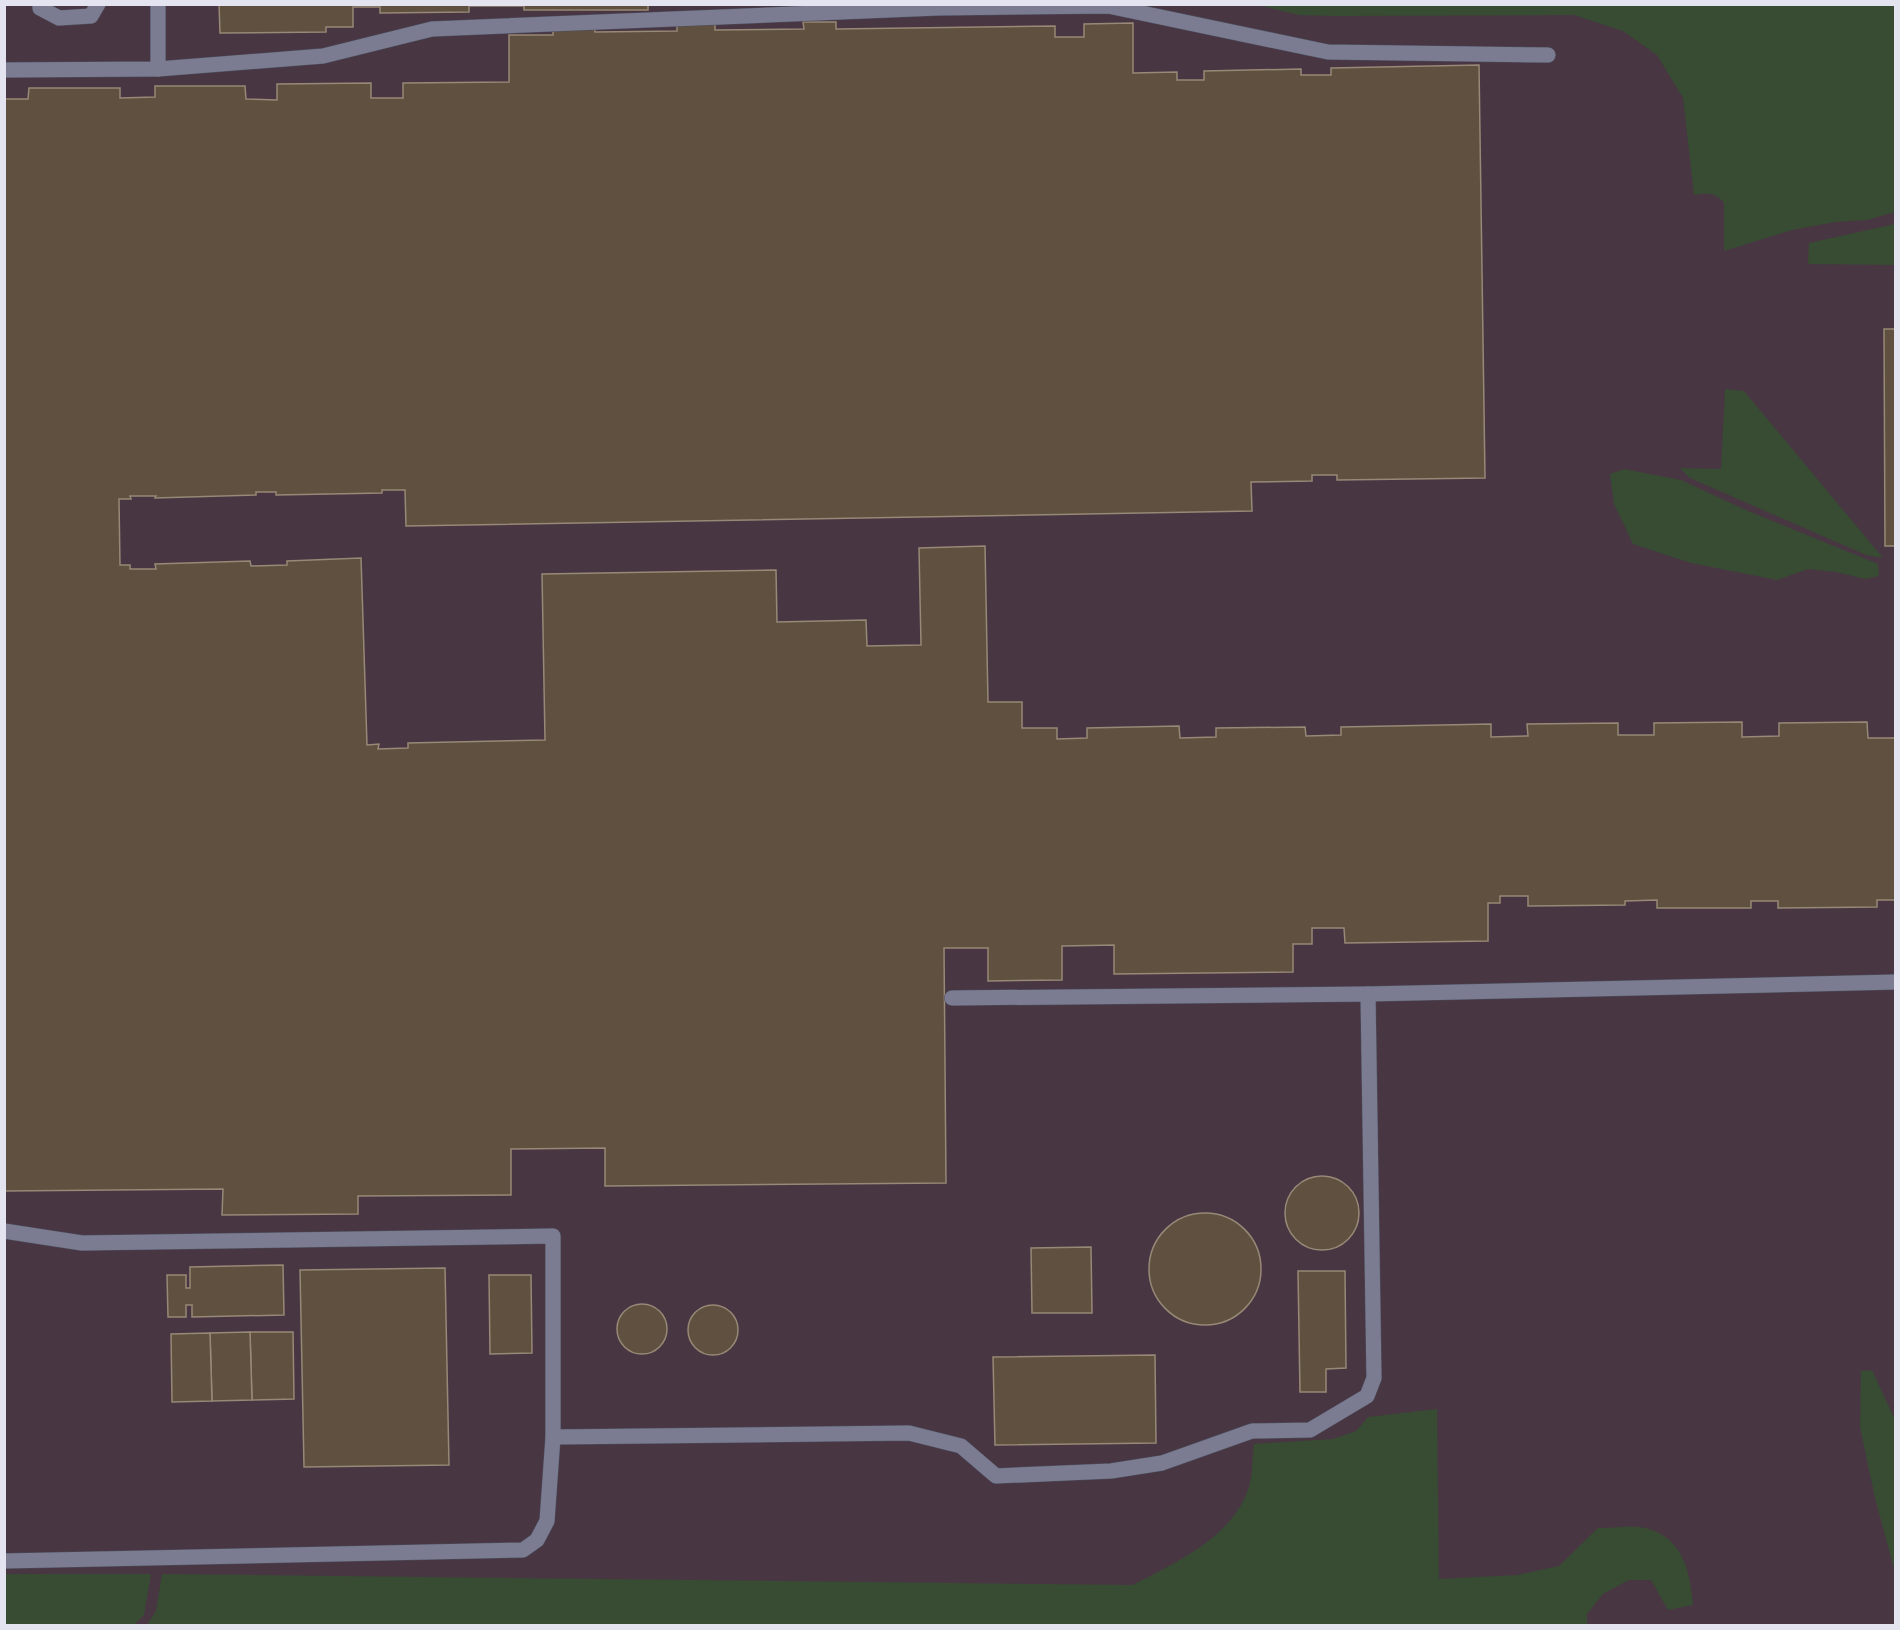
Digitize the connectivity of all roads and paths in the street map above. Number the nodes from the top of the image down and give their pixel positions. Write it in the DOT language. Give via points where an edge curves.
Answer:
graph roads {
  1 [pos="40,4"];
  2 [pos="98,4"];
  3 [pos="158,4"];
  4 [pos="938,6"];
  5 [pos="1548,55"];
  6 [pos="158,69"];
  7 [pos="4,70"];
  8 [pos="1896,982"];
  9 [pos="1368,994"];
  10 [pos="952,998"];
  11 [pos="4,1231"];
  12 [pos="553,1437"];
  13 [pos="4,1561"];
  1 -- 2 [label="lane" via="40,8 59,18 91,16"];
  3 -- 6 [label="lane"];
  4 -- 5 [label="lane" via="1108,6 1328,52"];
  4 -- 6 [label="lane" via="432,29 323,56"];
  6 -- 7 [label="lane"];
  8 -- 9 [label="lane"];
  9 -- 10 [label="lane"];
  9 -- 12 [label="lane" via="1374,1378 1367,1396 1310,1430 1252,1431 1162,1463 1111,1471 996,1476 961,1446 909,1433"];
  11 -- 12 [label="lane" via="82,1243 553,1236"];
  12 -- 13 [label="lane" via="547,1521 537,1540 523,1550"];
}
